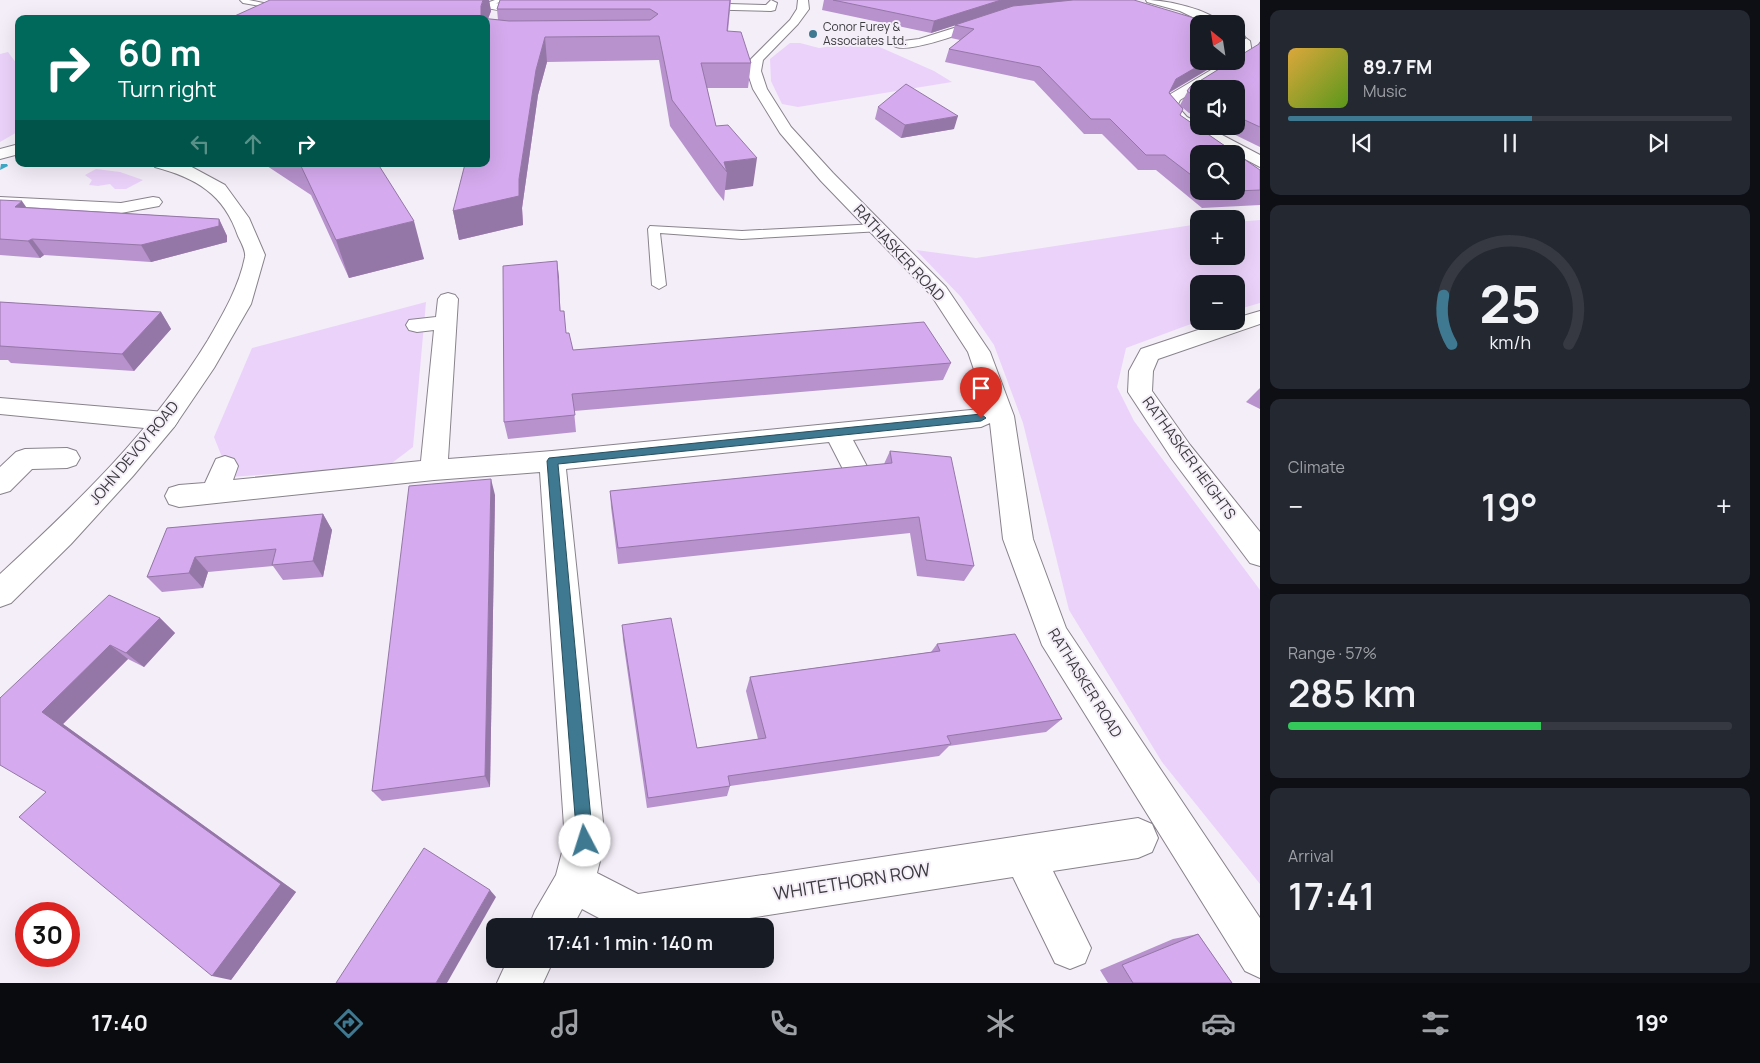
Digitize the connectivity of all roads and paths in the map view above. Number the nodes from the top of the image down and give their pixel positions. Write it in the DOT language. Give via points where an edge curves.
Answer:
graph roads {
  1 [pos="464,0"];
  2 [pos="803,0"];
  3 [pos="1151,0"];
  4 [pos="245,1"];
  5 [pos="278,3"];
  6 [pos="772,3"];
  7 [pos="501,4"];
  8 [pos="527,4"];
  9 [pos="686,6"];
  10 [pos="550,7"];
  11 [pos="259,15"];
  12 [pos="1197,15"];
  13 [pos="998,17"];
  14 [pos="494,19"];
  15 [pos="900,45"];
  16 [pos="1221,70"];
  17 [pos="15,151"];
  18 [pos="0,154"];
  19 [pos="1260,162"];
  20 [pos="174,167"];
  21 [pos="0,202"];
  22 [pos="153,202"];
  23 [pos="877,228"];
  24 [pos="659,285"];
  25 [pos="448,299"];
  26 [pos="1260,317"];
  27 [pos="446,323"];
  28 [pos="417,325"];
  29 [pos="0,406"];
  30 [pos="981,418"];
  31 [pos="165,421"];
  32 [pos="838,432"];
  33 [pos="67,458"];
  34 [pos="552,461"];
  35 [pos="225,466"];
  36 [pos="434,470"];
  37 [pos="856,472"];
  38 [pos="0,484"];
  39 [pos="215,492"];
  40 [pos="180,496"];
  41 [pos="1260,554"];
  42 [pos="0,594"];
  43 [pos="1138,838"];
  44 [pos="1024,856"];
  45 [pos="574,883"];
  46 [pos="554,918"];
  47 [pos="1070,948"];
  48 [pos="1260,956"];
  49 [pos="527,968"];
  50 [pos="519,983"];
  1 -- 7 [label="street" via="485,5"];
  2 -- 23 [label="street, RATHASKER ROAD" via="803,9 757,59 754,71 760,89 784,130"];
  3 -- 12 [label="street"];
  4 -- 5 [label="lane"];
  5 -- 11 [label="street"];
  6 -- 9 [label="street" via="771,8"];
  7 -- 8 [label="street"];
  7 -- 14 [label="street"];
  8 -- 10 [label="street"];
  13 -- 15 [label="street" via="921,42"];
  16 -- 19 [label="street" via="1174,98 1170,107 1182,120"];
  17 -- 18 [label="street"];
  20 -- 31 [label="street, JOHN DEVOY ROAD" via="219,189 243,222 255,256 240,304 202,368"];
  21 -- 22 [label="street" via="121,208"];
  23 -- 24 [label="lane" via="742,235 654,229"];
  23 -- 48 [label="street, RATHASKER ROAD" via="939,291 979,352 1002,416 1018,539 1053,636"];
  25 -- 27 [label="street"];
  26 -- 41 [label="street, RATHASKER HEIGHTS" via="1149,354 1141,371 1140,392 1181,452"];
  27 -- 28 [label="street"];
  27 -- 36 [label="street"];
  29 -- 31 [label="street"];
  30 -- 32 [label="street"];
  31 -- 42 [label="street, JOHN DEVOY ROAD" via="61,536"];
  32 -- 34 [label="street"];
  32 -- 37 [label="street"];
  33 -- 38 [label="street" via="26,459"];
  34 -- 36 [label="street"];
  34 -- 45 [label="street" via="585,841"];
  35 -- 39 [label="street"];
  36 -- 39 [label="street"];
  39 -- 40 [label="street"];
  43 -- 44 [label="street, WHITETHORN ROW"];
  44 -- 45 [label="street, WHITETHORN ROW" via="636,915"];
  44 -- 47 [label="street"];
  45 -- 46 [label="street"];
  49 -- 50 [label="street"];
}
